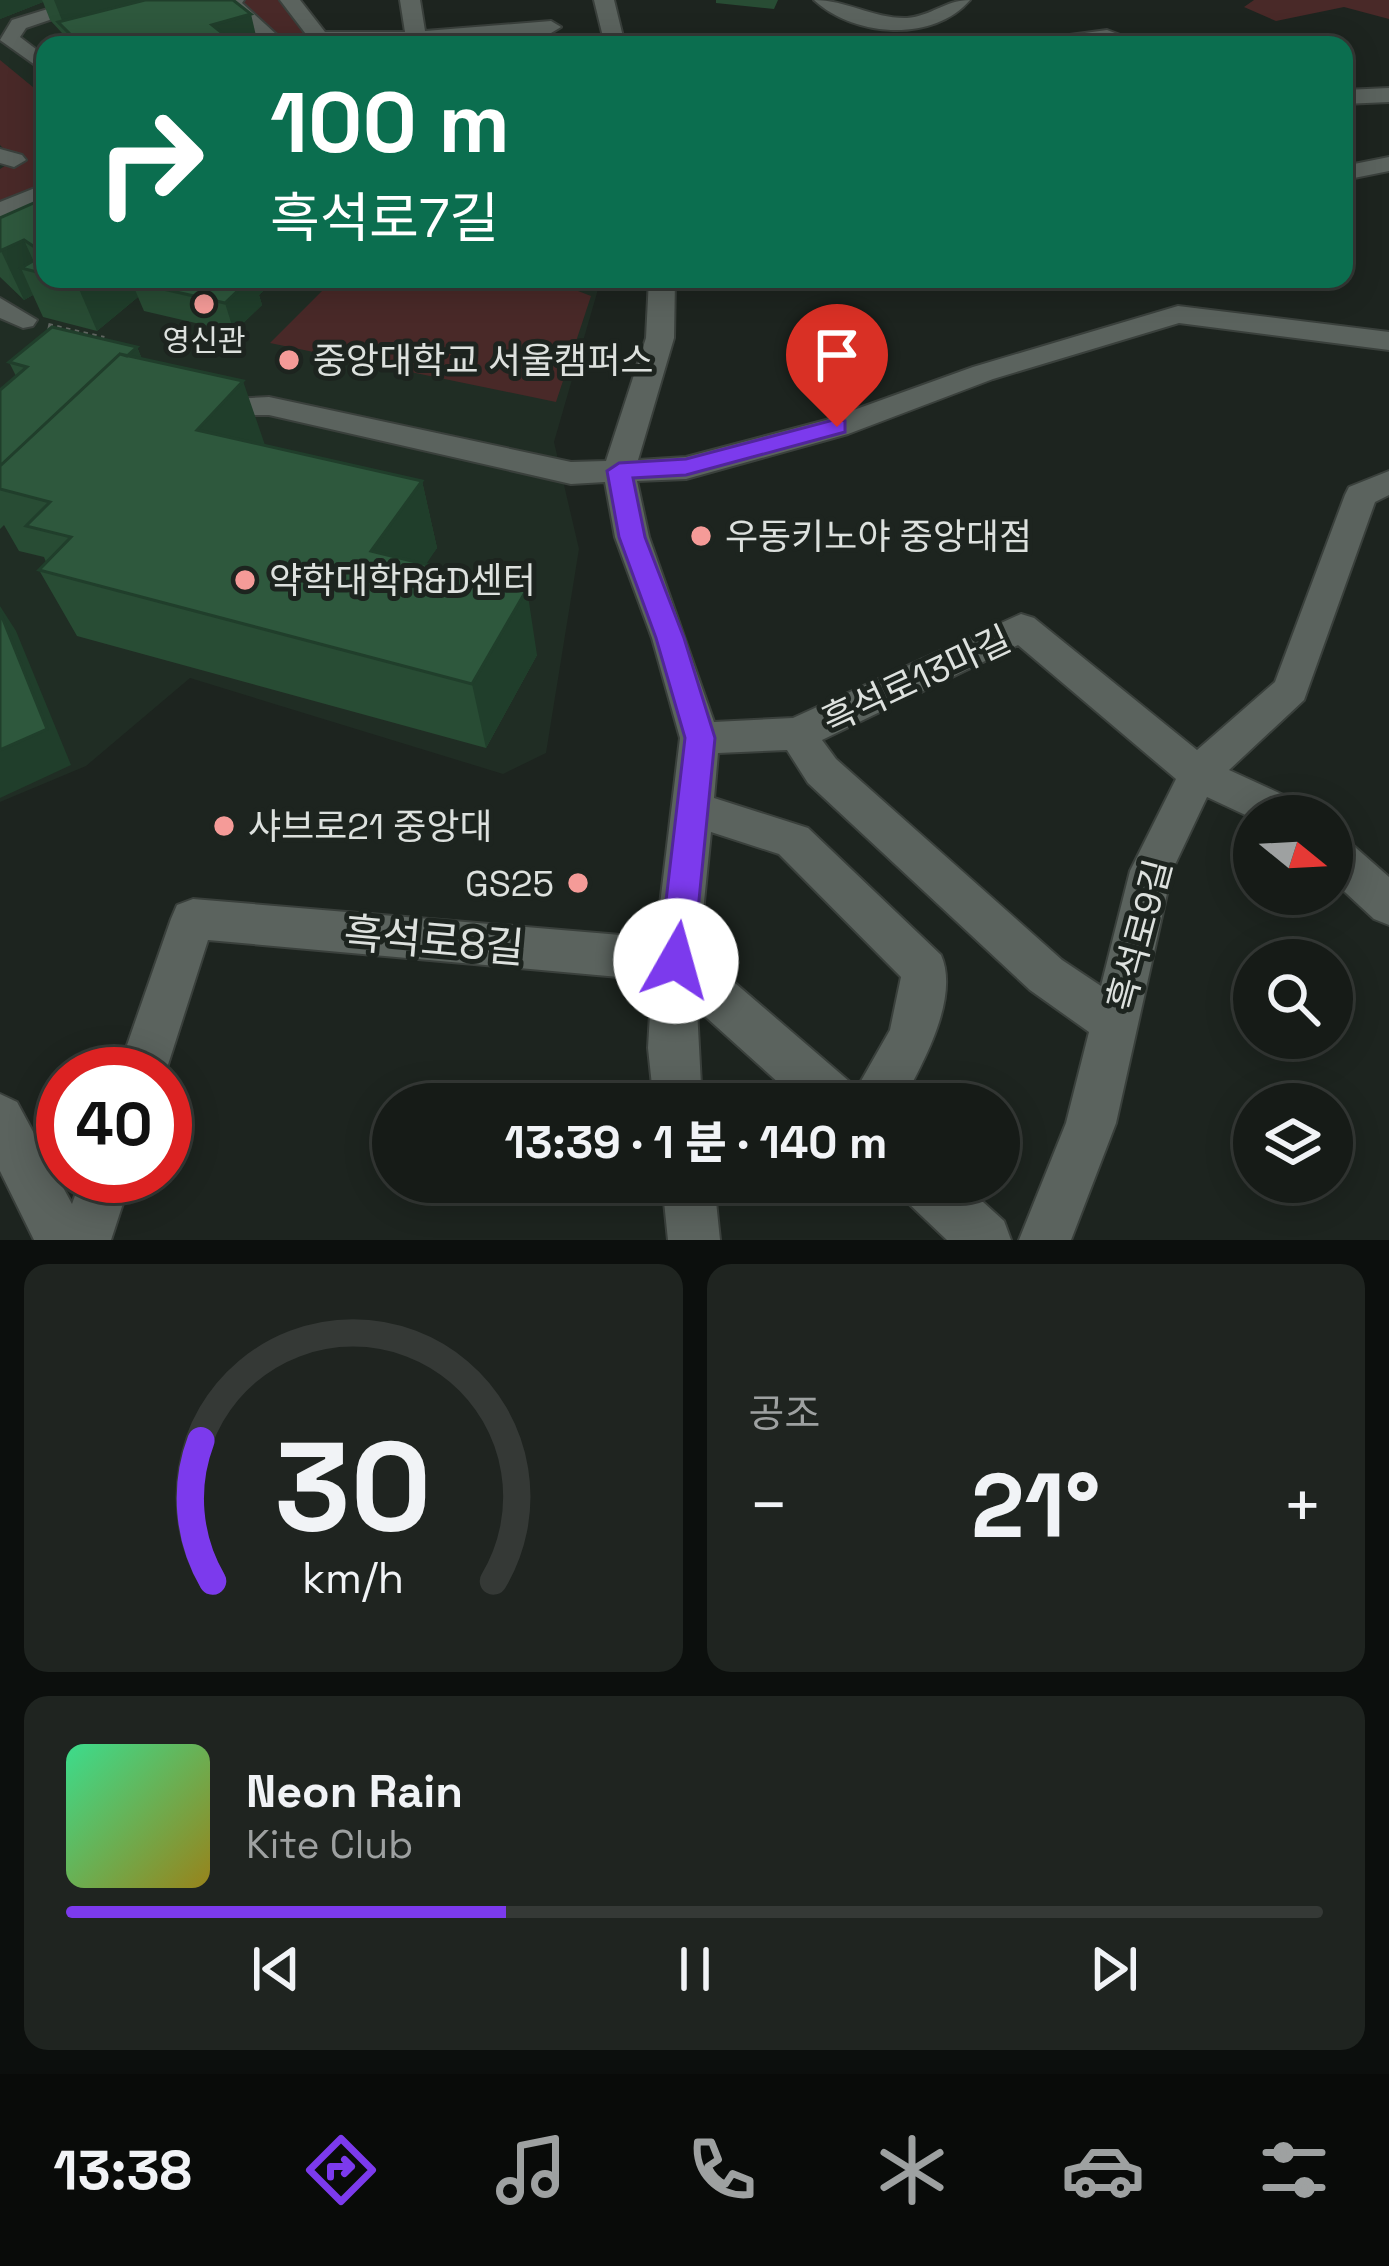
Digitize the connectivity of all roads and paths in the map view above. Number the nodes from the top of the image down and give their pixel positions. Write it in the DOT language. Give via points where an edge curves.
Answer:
graph roads {
  1 [pos="98,0"];
  2 [pos="290,0"];
  3 [pos="410,0"];
  4 [pos="604,0"];
  5 [pos="824,0"];
  6 [pos="960,0"];
  7 [pos="233,2"];
  8 [pos="548,2"];
  9 [pos="208,10"];
  10 [pos="269,36"];
  11 [pos="317,36"];
  12 [pos="414,36"];
  13 [pos="556,36"];
  14 [pos="613,36"];
  15 [pos="855,36"];
  16 [pos="36,55"];
  17 [pos="1389,95"];
  18 [pos="1353,97"];
  19 [pos="1389,164"];
  20 [pos="1353,171"];
  21 [pos="36,195"];
  22 [pos="0,211"];
  23 [pos="662,288"];
  24 [pos="12,313"];
  25 [pos="104,339"];
  26 [pos="1389,341"];
  27 [pos="204,421"];
  28 [pos="619,471"];
  29 [pos="1389,482"];
  30 [pos="797,734"];
  31 [pos="700,738"];
  32 [pos="1198,774"];
  33 [pos="1243,795"];
  34 [pos="695,809"];
  35 [pos="1353,873"];
  36 [pos="1389,905"];
  37 [pos="676,961"];
  38 [pos="1115,1023"];
  39 [pos="150,1047"];
  40 [pos="676,1083"];
  41 [pos="815,1083"];
  42 [pos="886,1083"];
  43 [pos="0,1119"];
  44 [pos="98,1203"];
  45 [pos="690,1203"];
  46 [pos="945,1203"];
  47 [pos="62,1240"];
  48 [pos="86,1240"];
  49 [pos="694,1240"];
  50 [pos="985,1240"];
  51 [pos="1045,1240"];
  1 -- 16 [label="street" via="19,24 9,38"];
  2 -- 11 [label="street"];
  3 -- 12 [label="street"];
  4 -- 14 [label="street"];
  5 -- 6 [label="street" via="847,14 902,25"];
  5 -- 15 [label="street" via="825,19"];
  7 -- 9 [label="street"];
  7 -- 10 [label="street"];
  8 -- 13 [label="street"];
  17 -- 18 [label="street"];
  19 -- 20 [label="street"];
  21 -- 22 [label="street"];
  23 -- 28 [label="street" via="660,338"];
  24 -- 25 [label="path"];
  26 -- 28 [label="street" via="1178,314 837,427 686,467"];
  27 -- 28 [label="street" via="229,407 269,406 571,473"];
  28 -- 31 [label="street" via="632,537"];
  29 -- 32 [label="street, 흑석로9길" via="1361,495 1292,690"];
  30 -- 31 [label="street, 흑석로13마길"];
  30 -- 32 [label="street, 흑석로13마길" via="1021,628"];
  30 -- 38 [label="street" via="822,771 1046,975"];
  31 -- 34 [label="street"];
  32 -- 33 [label="street, 흑석로13마길"];
  32 -- 38 [label="street, 흑석로9길" via="1151,871"];
  34 -- 37 [label="street"];
  34 -- 42 [label="street" via="793,841 925,970 912,1036"];
  35 -- 36 [label="street"];
  37 -- 39 [label="street, 흑석로8길" via="193,919"];
  37 -- 40 [label="street"];
  37 -- 41 [label="street"];
  38 -- 51 [label="street, 흑석로9길" via="1091,1124"];
  43 -- 47 [label="street"];
  44 -- 48 [label="street"];
  45 -- 49 [label="street"];
  46 -- 50 [label="street"];
}
